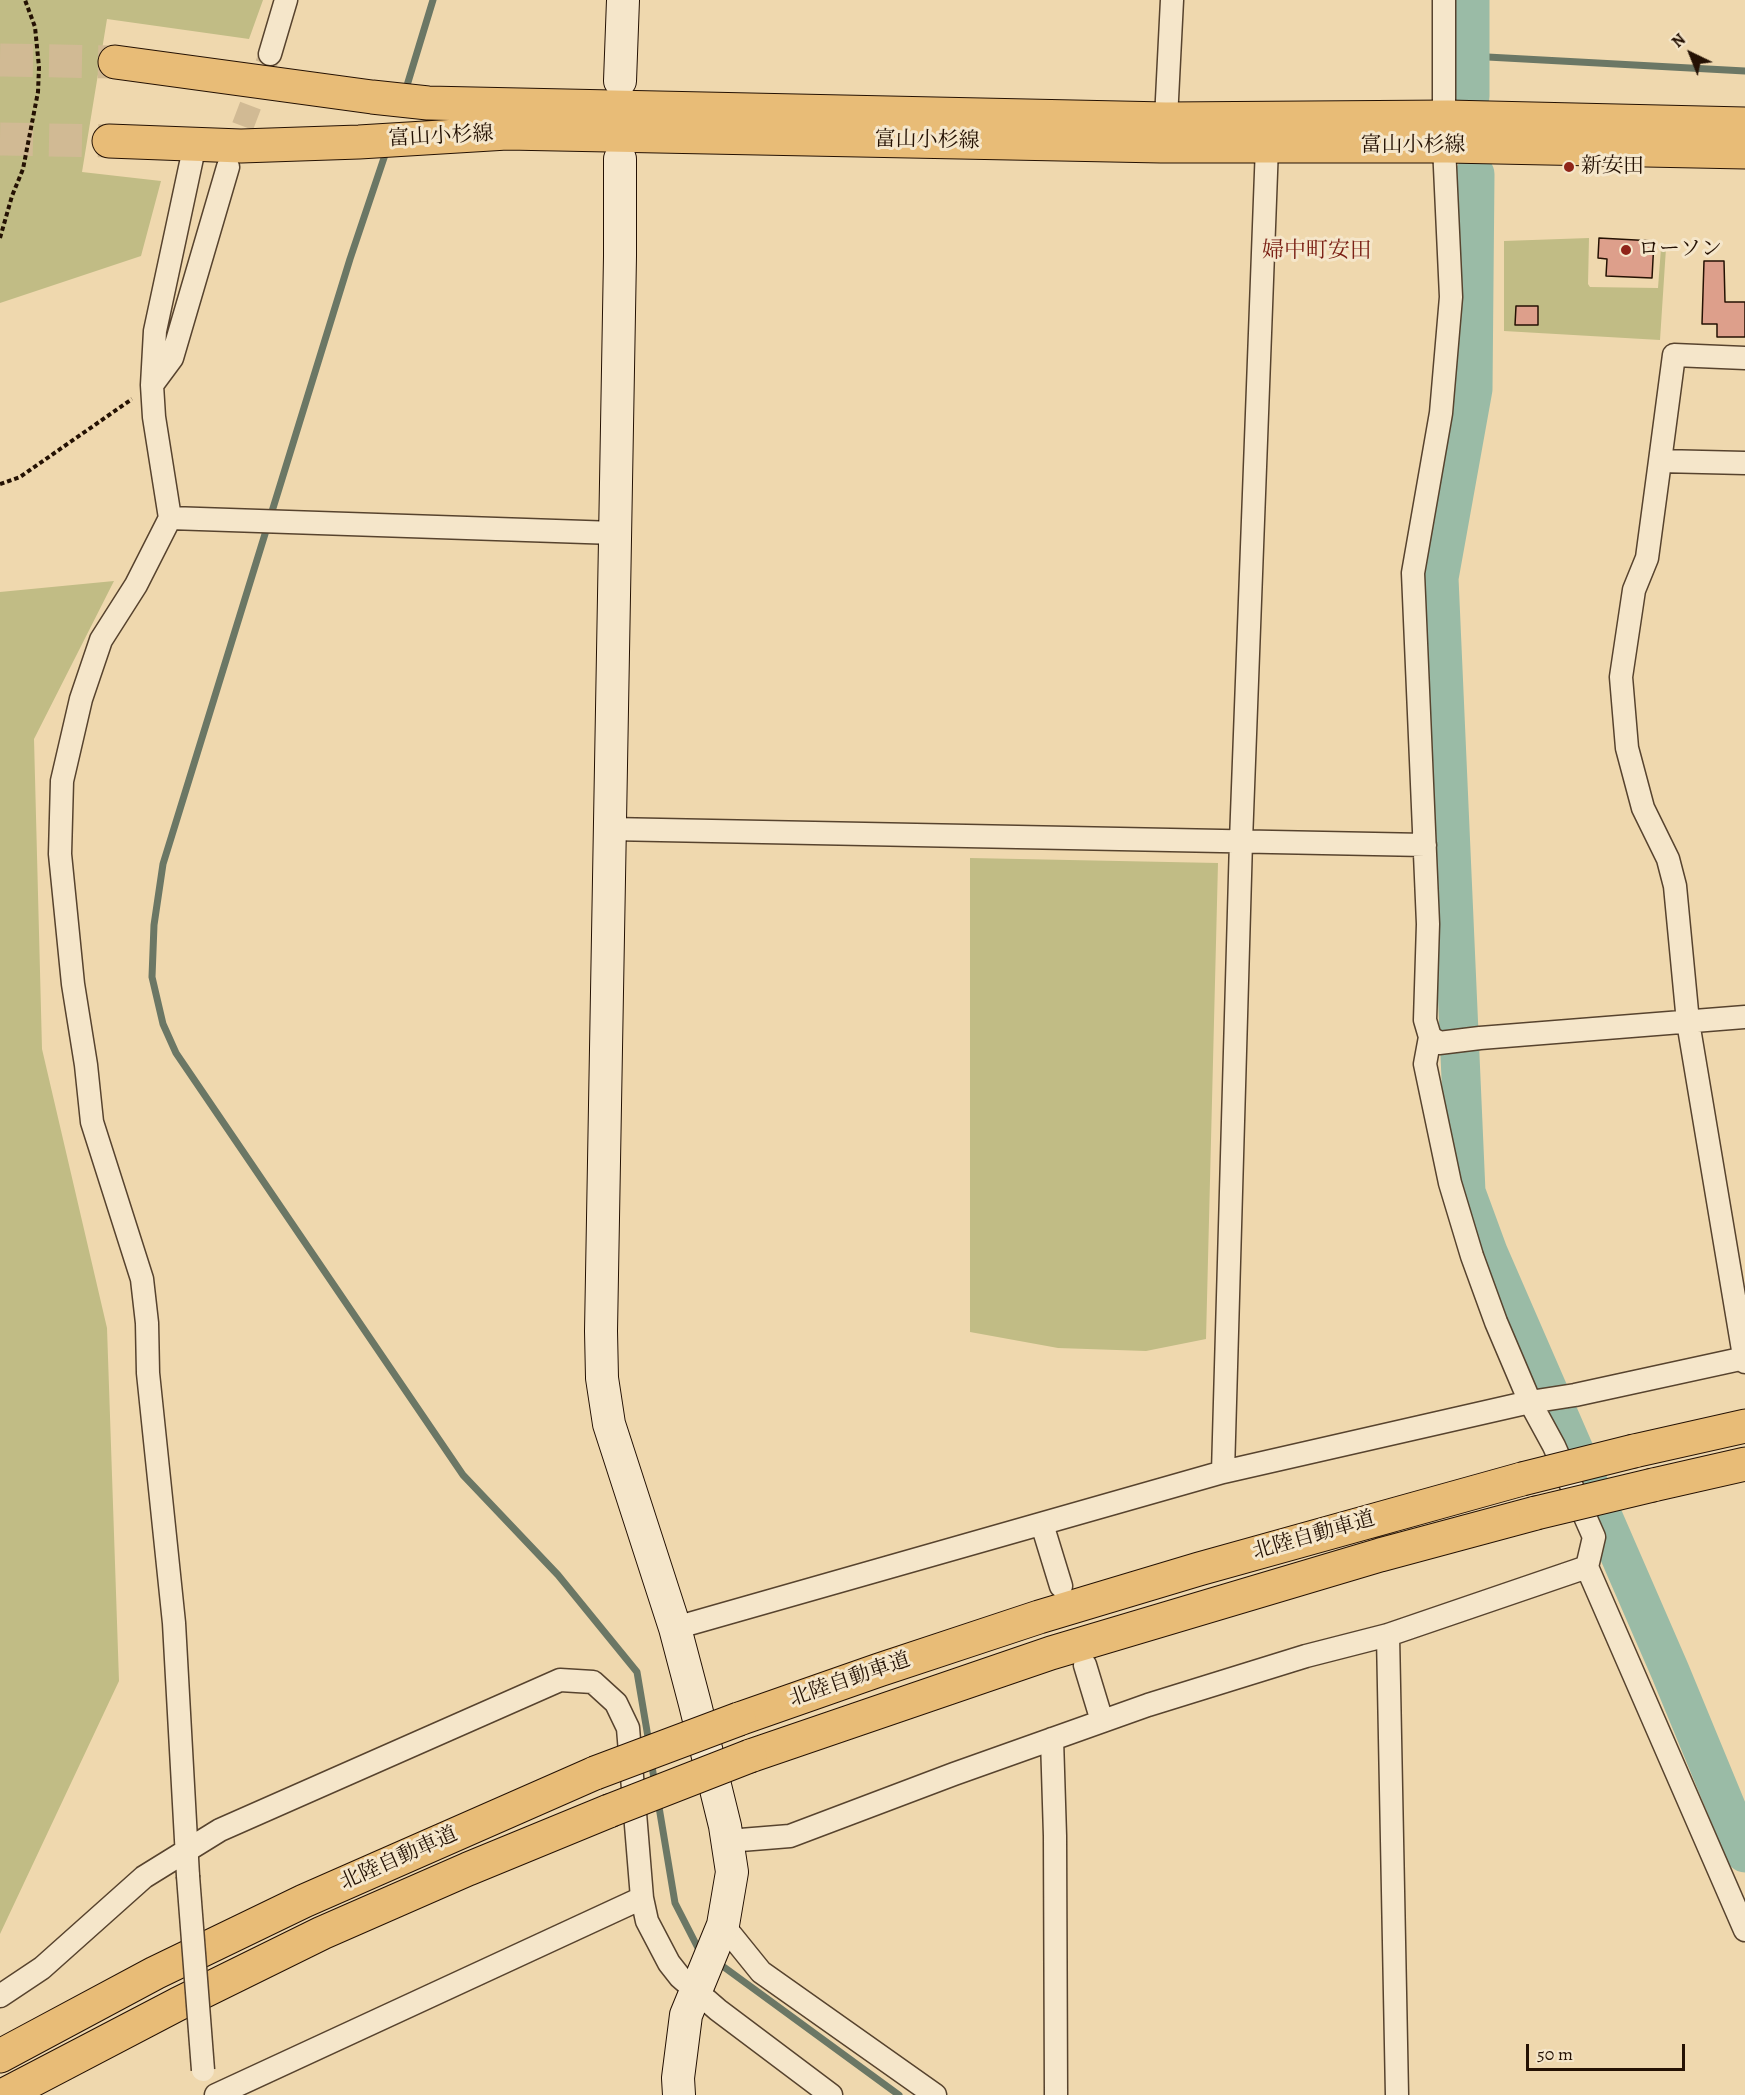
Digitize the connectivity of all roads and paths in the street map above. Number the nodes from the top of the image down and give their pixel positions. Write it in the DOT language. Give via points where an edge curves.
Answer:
graph roads {
  1 [pos="25,0"];
  2 [pos="286,0"];
  3 [pos="623,0"];
  4 [pos="1172,0"];
  5 [pos="1444,0"];
  6 [pos="270,54"];
  7 [pos="115,62"];
  8 [pos="620,81"];
  9 [pos="1166,119"];
  10 [pos="1745,124"];
  11 [pos="1444,132"];
  12 [pos="109,141"];
  13 [pos="195,144"];
  14 [pos="1267,146"];
  15 [pos="1745,152"];
  16 [pos="620,159"];
  17 [pos="228,167"];
  18 [pos="0,238"];
  19 [pos="1745,358"];
  20 [pos="152,385"];
  21 [pos="1660,461"];
  22 [pos="1745,463"];
  23 [pos="0,484"];
  24 [pos="170,518"];
  25 [pos="615,534"];
  26 [pos="610,829"];
  27 [pos="1241,840"];
  28 [pos="1425,845"];
  29 [pos="1745,1017"];
  30 [pos="1688,1022"];
  31 [pos="1434,1040"];
  32 [pos="1745,1359"];
  33 [pos="1535,1402"];
  34 [pos="1745,1426"];
  35 [pos="1745,1464"];
  36 [pos="1222,1472"];
  37 [pos="1042,1524"];
  38 [pos="1587,1567"];
  39 [pos="1061,1586"];
  40 [pos="675,1628"];
  41 [pos="1388,1635"];
  42 [pos="1085,1665"];
  43 [pos="1102,1721"];
  44 [pos="1052,1739"];
  45 [pos="728,1841"];
  46 [pos="187,1851"];
  47 [pos="642,1898"];
  48 [pos="723,1925"];
  49 [pos="1745,1930"];
  50 [pos="700,1983"];
  51 [pos="0,1996"];
  52 [pos="0,2056"];
  53 [pos="4,2095"];
  54 [pos="207,2095"];
  55 [pos="216,2095"];
  56 [pos="678,2095"];
  57 [pos="831,2095"];
  58 [pos="935,2095"];
  59 [pos="1056,2095"];
  60 [pos="1397,2095"];
  1 -- 18 [label="path" via="35,27 38,92 23,169"];
  2 -- 6 [label="street"];
  3 -- 8 [label="street"];
  4 -- 9 [label="street"];
  5 -- 11 [label="street"];
  7 -- 9 [label="main road, 富山小杉線" via="428,103"];
  9 -- 11 [label="main road, 富山小杉線"];
  10 -- 11 [label="main road, 富山小杉線"];
  11 -- 14 [label="main road, 富山小杉線"];
  11 -- 15 [label="main road, 富山小杉線"];
  11 -- 28 [label="street" via="1451,297 1441,413 1413,573"];
  12 -- 13 [label="main road, 富山小杉線"];
  13 -- 14 [label="main road, 富山小杉線" via="359,142 507,133"];
  13 -- 20 [label="street" via="155,331"];
  14 -- 27 [label="street"];
  16 -- 25 [label="street"];
  17 -- 20 [label="street" via="172,358"];
  19 -- 21 [label="street" via="1674,355"];
  20 -- 23 [label="path" via="28,472"];
  20 -- 24 [label="street"];
  21 -- 22 [label="street"];
  21 -- 30 [label="street" via="1647,558 1634,590 1622,677 1632,768 1643,808 1668,860 1675,886"];
  24 -- 25 [label="street"];
  24 -- 46 [label="street" via="136,585 101,640 84,689 62,781 60,854 92,1122 142,1279 174,1623"];
  25 -- 26 [label="street"];
  26 -- 27 [label="street"];
  26 -- 40 [label="street" via="602,1378 609,1424"];
  27 -- 28 [label="street"];
  27 -- 36 [label="street"];
  28 -- 31 [label="street" via="1425,1020"];
  29 -- 30 [label="street"];
  30 -- 31 [label="street"];
  30 -- 32 [label="street"];
  31 -- 33 [label="street" via="1425,1064 1450,1183 1496,1322"];
  32 -- 33 [label="street"];
  33 -- 36 [label="street"];
  33 -- 38 [label="street" via="1594,1537"];
  34 -- 52 [label="main road, 北陸自動車道, bridge" via="1522,1479 1199,1569 1062,1610 739,1719 595,1773 304,1901 155,1973"];
  35 -- 53 [label="main road, 北陸自動車道, bridge" via="1536,1513 1380,1555 1051,1653 750,1756 468,1869 322,1933"];
  36 -- 37 [label="street"];
  37 -- 39 [label="street"];
  37 -- 40 [label="street"];
  38 -- 41 [label="street"];
  38 -- 49 [label="street"];
  40 -- 45 [label="street"];
  41 -- 43 [label="street" via="1306,1656"];
  41 -- 60 [label="street"];
  42 -- 43 [label="street"];
  43 -- 44 [label="street"];
  44 -- 45 [label="street" via="790,1836"];
  44 -- 59 [label="street"];
  45 -- 48 [label="street" via="732,1872"];
  46 -- 47 [label="street" via="220,1830 560,1680 593,1682 616,1703 628,1728"];
  46 -- 51 [label="street" via="144,1877 42,1968"];
  46 -- 54 [label="street, bridge"];
  47 -- 50 [label="street" via="647,1921 669,1963 680,1977"];
  47 -- 55 [label="street"];
  48 -- 50 [label="street"];
  48 -- 58 [label="street" via="761,1972"];
  50 -- 56 [label="street" via="686,2016"];
  50 -- 57 [label="street" via="718,2010"];
}
